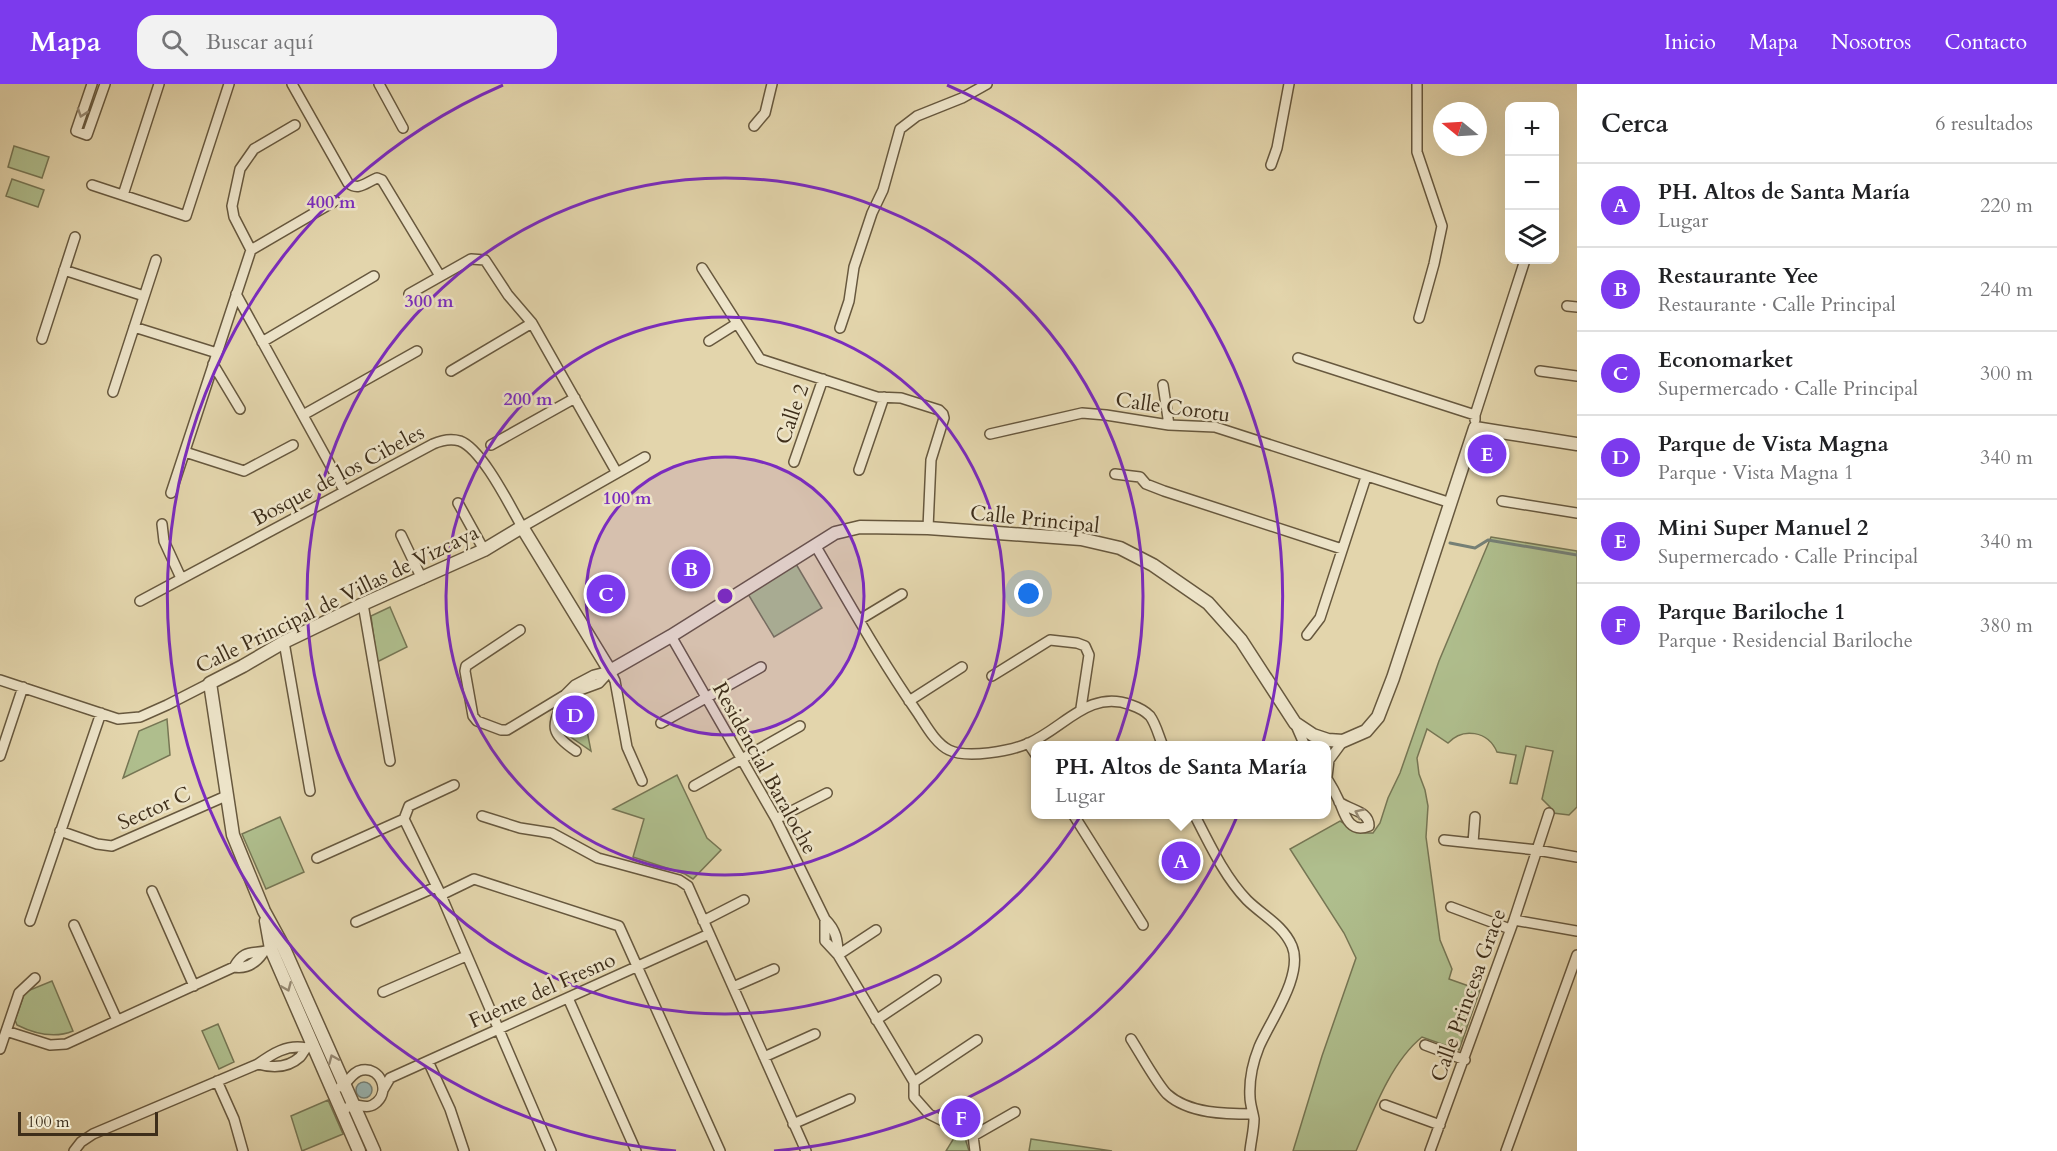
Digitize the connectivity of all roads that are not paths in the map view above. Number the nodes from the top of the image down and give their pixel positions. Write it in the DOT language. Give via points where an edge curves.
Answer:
graph roads {
  1 [pos="92,84"];
  2 [pos="105,84"];
  3 [pos="159,84"];
  4 [pos="229,84"];
  5 [pos="292,84"];
  6 [pos="379,84"];
  7 [pos="772,84"];
  8 [pos="987,84"];
  9 [pos="1289,84"];
  10 [pos="1417,84"];
  11 [pos="295,125"];
  12 [pos="754,126"];
  13 [pos="403,128"];
  14 [pos="1271,165"];
  15 [pos="92,185"];
  16 [pos="123,195"];
  17 [pos="336,201"];
  18 [pos="75,237"];
  19 [pos="251,250"];
  20 [pos="156,260"];
  21 [pos="1524,264"];
  22 [pos="702,268"];
  23 [pos="64,270"];
  24 [pos="374,276"];
  25 [pos="440,276"];
  26 [pos="236,294"];
  27 [pos="409,294"];
  28 [pos="144,296"];
  29 [pos="244,309"];
  30 [pos="1419,318"];
  31 [pos="227,323"];
  32 [pos="532,323"];
  33 [pos="736,324"];
  34 [pos="134,327"];
  35 [pos="840,328"];
  36 [pos="42,339"];
  37 [pos="709,341"];
  38 [pos="262,342"];
  39 [pos="417,351"];
  40 [pos="217,352"];
  41 [pos="1299,358"];
  42 [pos="213,364"];
  43 [pos="451,371"];
  44 [pos="1540,371"];
  45 [pos="1577,376"];
  46 [pos="823,379"];
  47 [pos="1162,385"];
  48 [pos="113,392"];
  49 [pos="884,397"];
  50 [pos="575,399"];
  51 [pos="240,409"];
  52 [pos="303,415"];
  53 [pos="1475,415"];
  54 [pos="1169,425"];
  55 [pos="1475,429"];
  56 [pos="990,434"];
  57 [pos="1577,444"];
  58 [pos="293,445"];
  59 [pos="491,445"];
  60 [pos="184,452"];
  61 [pos="645,457"];
  62 [pos="794,462"];
  63 [pos="859,470"];
  64 [pos="617,473"];
  65 [pos="1115,474"];
  66 [pos="1365,477"];
  67 [pos="344,490"];
  68 [pos="171,493"];
  69 [pos="1503,501"];
  70 [pos="458,503"];
  71 [pos="1450,503"];
  72 [pos="1577,513"];
  73 [pos="162,524"];
  74 [pos="522,526"];
  75 [pos="928,528"];
  76 [pos="401,535"];
  77 [pos="815,545"];
  78 [pos="1342,549"];
  79 [pos="484,550"];
  80 [pos="181,578"];
  81 [pos="422,579"];
  82 [pos="902,594"];
  83 [pos="140,601"];
  84 [pos="363,604"];
  85 [pos="859,620"];
  86 [pos="520,630"];
  87 [pos="1307,635"];
  88 [pos="671,636"];
  89 [pos="284,642"];
  90 [pos="761,667"];
  91 [pos="962,667"];
  92 [pos="610,671"];
  93 [pos="992,676"];
  94 [pos="0,680"];
  95 [pos="210,683"];
  96 [pos="23,687"];
  97 [pos="565,696"];
  98 [pos="706,698"];
  99 [pos="909,701"];
  100 [pos="1081,708"];
  101 [pos="101,713"];
  102 [pos="661,723"];
  103 [pos="1295,723"];
  104 [pos="800,726"];
  105 [pos="1033,741"];
  106 [pos="1161,741"];
  107 [pos="1303,741"];
  108 [pos="1343,741"];
  109 [pos="1031,742"];
  110 [pos="1028,744"];
  111 [pos="1031,749"];
  112 [pos="576,750"];
  113 [pos="0,756"];
  114 [pos="1331,757"];
  115 [pos="741,759"];
  116 [pos="390,761"];
  117 [pos="642,781"];
  118 [pos="454,785"];
  119 [pos="1331,785"];
  120 [pos="694,786"];
  121 [pos="310,791"];
  122 [pos="827,793"];
  123 [pos="226,796"];
  124 [pos="1339,802"];
  125 [pos="1549,813"];
  126 [pos="482,816"];
  127 [pos="1475,817"];
  128 [pos="404,819"];
  129 [pos="776,819"];
  130 [pos="1076,819"];
  131 [pos="1197,819"];
  132 [pos="60,831"];
  133 [pos="1444,840"];
  134 [pos="1473,843"];
  135 [pos="1537,850"];
  136 [pos="1577,857"];
  137 [pos="317,858"];
  138 [pos="152,891"];
  139 [pos="438,891"];
  140 [pos="744,900"];
  141 [pos="1451,908"];
  142 [pos="30,921"];
  143 [pos="703,921"];
  144 [pos="356,922"];
  145 [pos="74,925"];
  146 [pos="1143,925"];
  147 [pos="1512,925"];
  148 [pos="876,930"];
  149 [pos="1577,931"];
  150 [pos="709,934"];
  151 [pos="272,949"];
  152 [pos="838,955"];
  153 [pos="1577,955"];
  154 [pos="466,956"];
  155 [pos="637,967"];
  156 [pos="774,969"];
  157 [pos="35,978"];
  158 [pos="936,981"];
  159 [pos="194,986"];
  160 [pos="733,987"];
  161 [pos="384,992"];
  162 [pos="568,998"];
  163 [pos="117,1020"];
  164 [pos="876,1020"];
  165 [pos="6,1030"];
  166 [pos="497,1030"];
  167 [pos="814,1034"];
  168 [pos="325,1039"];
  169 [pos="1131,1039"];
  170 [pos="977,1040"];
  171 [pos="309,1046"];
  172 [pos="1425,1046"];
  173 [pos="0,1049"];
  174 [pos="764,1057"];
  175 [pos="1465,1060"];
  176 [pos="428,1061"];
  177 [pos="258,1064"];
  178 [pos="377,1074"];
  179 [pos="390,1078"];
  180 [pos="217,1081"];
  181 [pos="914,1082"];
  182 [pos="338,1088"];
  183 [pos="383,1090"];
  184 [pos="850,1099"];
  185 [pos="1385,1105"];
  186 [pos="347,1108"];
  187 [pos="1015,1112"];
  188 [pos="1253,1114"];
  189 [pos="793,1124"];
  190 [pos="1440,1125"];
  191 [pos="973,1136"];
  192 [pos="74,1151"];
  193 [pos="243,1151"];
  194 [pos="359,1151"];
  195 [pos="374,1151"];
  196 [pos="464,1151"];
  197 [pos="552,1151"];
  198 [pos="636,1151"];
  199 [pos="720,1151"];
  200 [pos="806,1151"];
  201 [pos="975,1151"];
  202 [pos="1250,1151"];
  203 [pos="1430,1151"];
  204 [pos="1506,1151"];
  1 -- 2 [label="street, one-way" via="76,131 87,135"];
  3 -- 16 [label="street"];
  4 -- 16 [label="street" via="186,216"];
  5 -- 25 [label="street" via="348,183 360,187 377,178 382,180"];
  6 -- 13 [label="street"];
  7 -- 12 [label="street" via="765,113"];
  8 -- 35 [label="street" via="917,116 900,129 883,190 854,267"];
  9 -- 14 [label="street" via="1278,148"];
  10 -- 30 [label="street" via="1417,152 1442,226"];
  11 -- 19 [label="street" via="254,149 240,169 232,206"];
  15 -- 16 [label="street"];
  17 -- 19 [label="street"];
  18 -- 23 [label="street"];
  19 -- 26 [label="street"];
  20 -- 28 [label="street"];
  21 -- 53 [label="street"];
  22 -- 33 [label="street"];
  23 -- 28 [label="street"];
  23 -- 36 [label="street"];
  24 -- 38 [label="street"];
  25 -- 27 [label="street"];
  25 -- 32 [label="street" via="471,259 485,260"];
  26 -- 29 [label="street"];
  26 -- 31 [label="street"];
  28 -- 34 [label="street"];
  29 -- 31 [label="street"];
  29 -- 38 [label="street"];
  31 -- 40 [label="street"];
  32 -- 43 [label="street"];
  32 -- 50 [label="street"];
  33 -- 37 [label="street"];
  33 -- 46 [label="street" via="760,359"];
  34 -- 40 [label="street"];
  34 -- 48 [label="street"];
  38 -- 52 [label="street"];
  39 -- 52 [label="street"];
  40 -- 42 [label="street"];
  41 -- 53 [label="street"];
  42 -- 51 [label="street"];
  42 -- 60 [label="street"];
  44 -- 45 [label="street"];
  46 -- 49 [label="street"];
  46 -- 62 [label="street, Calle 2"];
  47 -- 54 [label="street"];
  49 -- 63 [label="street"];
  49 -- 75 [label="street" via="901,398 943,414 931,460"];
  50 -- 59 [label="street"];
  50 -- 64 [label="street"];
  52 -- 67 [label="street"];
  53 -- 55 [label="street"];
  54 -- 56 [label="street, Calle Corotu" via="1082,413"];
  54 -- 66 [label="street, Calle Corotu" via="1215,427"];
  55 -- 57 [label="street"];
  55 -- 71 [label="street"];
  58 -- 60 [label="street" via="244,471"];
  60 -- 68 [label="street"];
  61 -- 64 [label="street, Calle Principal de Villas de Vizcaya"];
  64 -- 74 [label="street, Calle Principal de Villas de Vizcaya"];
  65 -- 78 [label="street" via="1140,477 1146,484 1164,491"];
  66 -- 71 [label="street, Calle Corotu"];
  66 -- 78 [label="street"];
  67 -- 74 [label="street, Bosque de los Cibeles" via="448,439 462,442 486,466"];
  67 -- 80 [label="street, Bosque de los Cibeles"];
  69 -- 72 [label="street"];
  70 -- 79 [label="street"];
  71 -- 108 [label="street" via="1378,717 1366,731"];
  73 -- 80 [label="street" via="164,541"];
  74 -- 79 [label="street, Calle Principal de Villas de Vizcaya"];
  74 -- 92 [label="street"];
  75 -- 77 [label="street, Calle Principal" via="860,527 835,533"];
  75 -- 103 [label="street, Calle Principal" via="1081,539 1120,548 1154,565 1224,619"];
  76 -- 81 [label="street"];
  77 -- 85 [label="street"];
  77 -- 88 [label="street, Calle Principal"];
  78 -- 87 [label="street" via="1320,618"];
  79 -- 81 [label="street, Calle Principal de Villas de Vizcaya"];
  80 -- 83 [label="street, Bosque de los Cibeles"];
  81 -- 84 [label="street, Calle Principal de Villas de Vizcaya"];
  82 -- 85 [label="street"];
  84 -- 89 [label="street, Calle Principal de Villas de Vizcaya"];
  84 -- 116 [label="street"];
  85 -- 99 [label="street"];
  86 -- 97 [label="street" via="465,666 473,716 477,721 507,730"];
  88 -- 92 [label="street, Calle Principal"];
  88 -- 98 [label="street, Residencial Baraloche"];
  89 -- 95 [label="street, Calle Principal de Villas de Vizcaya"];
  89 -- 121 [label="street"];
  90 -- 98 [label="street"];
  91 -- 99 [label="street"];
  92 -- 97 [label="street" via="599,683"];
  92 -- 117 [label="street" via="627,747"];
  93 -- 100 [label="street" via="1050,640 1077,643 1085,646 1089,655"];
  94 -- 96 [label="street, Calle Principal de Villas de Vizcaya"];
  95 -- 101 [label="street, Calle Principal de Villas de Vizcaya" via="140,717 118,719"];
  95 -- 123 [label="street"];
  96 -- 101 [label="street, Calle Principal de Villas de Vizcaya"];
  96 -- 113 [label="street"];
  97 -- 112 [label="street" via="554,724 562,741"];
  98 -- 102 [label="street"];
  98 -- 115 [label="street, Residencial Baraloche"];
  99 -- 110 [label="street" via="937,741 951,751 978,753"];
  100 -- 105 [label="street"];
  100 -- 106 [label="street" via="1105,700 1139,708 1150,716"];
  101 -- 132 [label="street"];
  103 -- 107 [label="street"];
  103 -- 108 [label="street, Calle Principal" via="1312,735"];
  104 -- 115 [label="street"];
  108 -- 114 [label="street"];
  109 -- 110 [label="street"];
  110 -- 111 [label="street"];
  115 -- 120 [label="street"];
  115 -- 129 [label="street, Residencial Baraloche"];
  118 -- 128 [label="street" via="409,806"];
  119 -- 124 [label="street"];
  122 -- 129 [label="street"];
  123 -- 132 [label="street, Sector C" via="112,846"];
  123 -- 151 [label="street" via="233,835 264,911"];
  125 -- 135 [label="street, Calle Princesa Grace"];
  126 -- 143 [label="street" via="552,833 598,858 679,880 688,885"];
  127 -- 134 [label="street"];
  128 -- 137 [label="street"];
  128 -- 139 [label="street"];
  129 -- 152 [label="street, Residencial Baraloche" via="835,932"];
  130 -- 146 [label="street"];
  131 -- 188 [label="street" via="1237,887 1280,928 1292,946 1294,971 1252,1070"];
  132 -- 142 [label="street"];
  133 -- 134 [label="street"];
  134 -- 135 [label="street"];
  135 -- 136 [label="street"];
  135 -- 147 [label="street, Calle Princesa Grace"];
  138 -- 159 [label="street"];
  139 -- 144 [label="street"];
  139 -- 154 [label="street"];
  139 -- 155 [label="street" via="474,879 619,926"];
  140 -- 143 [label="street"];
  141 -- 147 [label="street"];
  143 -- 150 [label="street"];
  145 -- 163 [label="street"];
  147 -- 149 [label="street"];
  147 -- 175 [label="street, Calle Princesa Grace"];
  148 -- 152 [label="street"];
  150 -- 155 [label="street, Fuente del Fresno"];
  150 -- 160 [label="street"];
  151 -- 159 [label="street" via="250,965 234,967"];
  151 -- 168 [label="street"];
  151 -- 171 [label="street, one-way"];
  152 -- 164 [label="street, Residencial Baraloche"];
  153 -- 204 [label="street"];
  154 -- 161 [label="street"];
  154 -- 166 [label="street"];
  155 -- 162 [label="street, Fuente del Fresno"];
  155 -- 199 [label="street"];
  156 -- 160 [label="street"];
  157 -- 165 [label="street" via="19,993"];
  158 -- 164 [label="street"];
  159 -- 163 [label="street"];
  160 -- 174 [label="street"];
  162 -- 166 [label="street, Fuente del Fresno"];
  162 -- 198 [label="street"];
  163 -- 165 [label="street" via="58,1045"];
  164 -- 181 [label="street, Residencial Baraloche"];
  165 -- 173 [label="street"];
  166 -- 176 [label="street, Fuente del Fresno"];
  166 -- 197 [label="street"];
  167 -- 174 [label="street"];
  168 -- 171 [label="street"];
  182 -- 168 [label="street, one-way"];
  169 -- 188 [label="street" via="1167,1094 1183,1104 1218,1113"];
  170 -- 181 [label="street"];
  171 -- 177 [label="street" via="282,1049"];
  171 -- 177 [label="street" via="286,1065 271,1068"];
  171 -- 182 [label="street"];
  172 -- 175 [label="street"];
  174 -- 189 [label="street"];
  175 -- 190 [label="street, Calle Princesa Grace"];
  176 -- 179 [label="street, Fuente del Fresno"];
  176 -- 196 [label="street"];
  177 -- 180 [label="street"];
  178 -- 179 [label="street"];
  178 -- 182 [label="street" via="360,1070"];
  178 -- 183 [label="street"];
  179 -- 183 [label="street"];
  180 -- 192 [label="street" via="93,1134"];
  180 -- 193 [label="street"];
  181 -- 191 [label="street, Residencial Baraloche" via="914,1097 929,1114"];
  182 -- 186 [label="street"];
  183 -- 186 [label="street" via="376,1104"];
  184 -- 189 [label="street"];
  185 -- 190 [label="street"];
  186 -- 194 [label="street"];
  186 -- 195 [label="street"];
  187 -- 191 [label="street"];
  188 -- 202 [label="street"];
  189 -- 200 [label="street"];
  190 -- 203 [label="street, Calle Princesa Grace"];
  191 -- 201 [label="street"];
}
